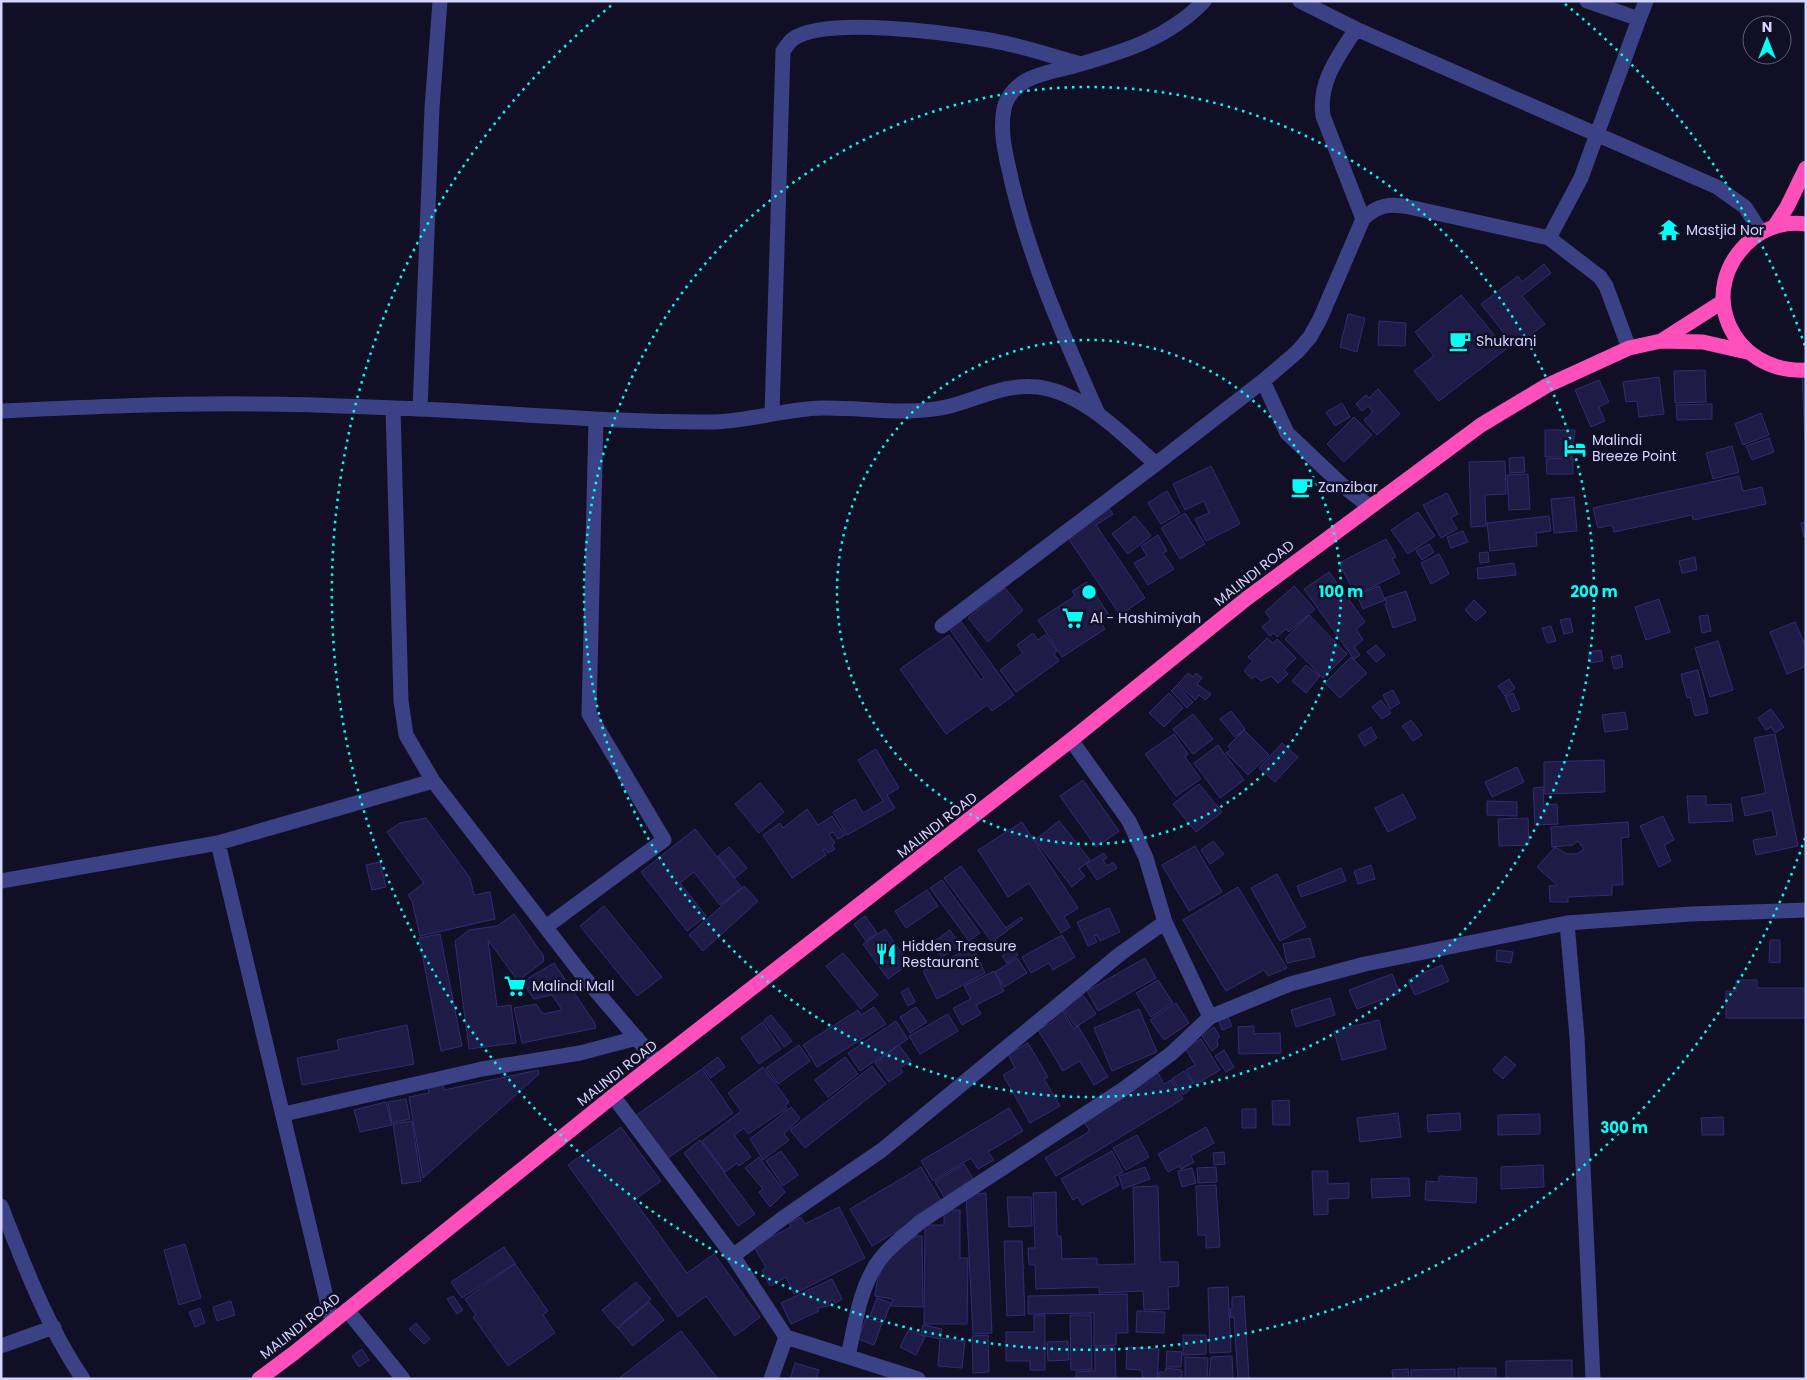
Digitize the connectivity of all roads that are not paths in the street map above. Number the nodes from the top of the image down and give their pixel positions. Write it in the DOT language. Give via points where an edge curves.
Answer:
graph roads {
  1 [pos="440,1"];
  2 [pos="1204,1"];
  3 [pos="1300,1"];
  4 [pos="1646,1"];
  5 [pos="1594,2"];
  6 [pos="1639,19"];
  7 [pos="1356,29"];
  8 [pos="1081,64"];
  9 [pos="1595,136"];
  10 [pos="1806,168"];
  11 [pos="1363,218"];
  12 [pos="1806,224"];
  13 [pos="1768,229"];
  14 [pos="1549,238"];
  15 [pos="1722,302"];
  16 [pos="1661,341"];
  17 [pos="1628,348"];
  18 [pos="1747,352"];
  19 [pos="1806,370"];
  20 [pos="1263,382"];
  21 [pos="393,408"];
  22 [pos="420,409"];
  23 [pos="1,411"];
  24 [pos="772,414"];
  25 [pos="1098,414"];
  26 [pos="596,419"];
  27 [pos="1156,464"];
  28 [pos="1369,506"];
  29 [pos="942,626"];
  30 [pos="1071,740"];
  31 [pos="433,781"];
  32 [pos="218,843"];
  33 [pos="1,881"];
  34 [pos="1806,910"];
  35 [pos="1165,922"];
  36 [pos="1567,923"];
  37 [pos="547,926"];
  38 [pos="1210,1016"];
  39 [pos="636,1038"];
  40 [pos="657,1062"];
  41 [pos="613,1096"];
  42 [pos="284,1114"];
  43 [pos="1,1206"];
  44 [pos="733,1256"];
  45 [pos="347,1310"];
  46 [pos="332,1322"];
  47 [pos="54,1327"];
  48 [pos="786,1337"];
  49 [pos="1,1346"];
  50 [pos="848,1356"];
  51 [pos="83,1379"];
  52 [pos="259,1379"];
  53 [pos="403,1379"];
  54 [pos="771,1379"];
  55 [pos="918,1379"];
  56 [pos="1594,1379"];
  1 -- 22 [label="street" via="432,108"];
  2 -- 8 [label="street" via="1184,21 1160,36 1121,53"];
  3 -- 7 [label="street"];
  4 -- 6 [label="street"];
  5 -- 6 [label="street"];
  6 -- 9 [label="street"];
  7 -- 9 [label="street"];
  7 -- 11 [label="street" via="1330,70 1321,103 1323,116"];
  8 -- 24 [label="street" via="990,40 914,31 817,30 791,40 783,51"];
  8 -- 25 [label="street" via="1026,81 1012,91 1004,106 1002,121 1004,150 1030,247 1047,298"];
  9 -- 13 [label="street" via="1731,195"];
  9 -- 14 [label="street" via="1581,178"];
  10 -- 13 [label="highway" via="1787,207"];
  11 -- 14 [label="street" via="1378,207 1397,204"];
  11 -- 20 [label="street" via="1310,337"];
  12 -- 13 [label="highway"];
  13 -- 15 [label="highway" via="1739,250 1726,274"];
  14 -- 17 [label="street" via="1600,277"];
  15 -- 16 [label="highway, MALINDI ROAD"];
  15 -- 18 [label="highway" via="1730,330"];
  16 -- 17 [label="highway, MALINDI ROAD"];
  16 -- 18 [label="highway, MALINDI ROAD" via="1703,342"];
  17 -- 28 [label="highway, MALINDI ROAD" via="1513,405"];
  18 -- 19 [label="highway" via="1766,365 1789,371"];
  20 -- 27 [label="street"];
  20 -- 28 [label="street" via="1287,433"];
  21 -- 22 [label="street"];
  21 -- 23 [label="street" via="257,404 128,405"];
  21 -- 31 [label="street" via="401,701 406,735"];
  22 -- 26 [label="street"];
  24 -- 25 [label="street" via="819,408 917,411 948,407 1018,386 1052,390"];
  24 -- 26 [label="street" via="719,422"];
  25 -- 27 [label="street"];
  26 -- 37 [label="street" via="588,714 664,840"];
  27 -- 29 [label="street"];
  28 -- 30 [label="highway, MALINDI ROAD" via="1246,599"];
  30 -- 35 [label="street" via="1129,821 1146,858"];
  30 -- 40 [label="highway, MALINDI ROAD"];
  31 -- 32 [label="street"];
  31 -- 37 [label="street"];
  32 -- 33 [label="street"];
  32 -- 42 [label="street"];
  34 -- 36 [label="street"];
  35 -- 38 [label="street"];
  35 -- 44 [label="street" via="1120,954 882,1150"];
  36 -- 38 [label="street" via="1365,964 1290,984"];
  36 -- 56 [label="street" via="1577,1038"];
  37 -- 39 [label="street" via="584,977"];
  38 -- 50 [label="street" via="1172,1053 1124,1088 920,1222 890,1248 879,1260 866,1287"];
  39 -- 40 [label="street"];
  39 -- 42 [label="street" via="580,1053 482,1069"];
  40 -- 41 [label="highway, MALINDI ROAD"];
  41 -- 44 [label="street"];
  41 -- 45 [label="highway, MALINDI ROAD"];
  42 -- 46 [label="street"];
  43 -- 47 [label="street" via="34,1289"];
  44 -- 48 [label="street"];
  45 -- 46 [label="highway, MALINDI ROAD"];
  45 -- 53 [label="street"];
  46 -- 52 [label="highway, MALINDI ROAD"];
  47 -- 49 [label="street"];
  47 -- 51 [label="street"];
  48 -- 50 [label="street"];
  48 -- 54 [label="street"];
  50 -- 55 [label="street"];
}
